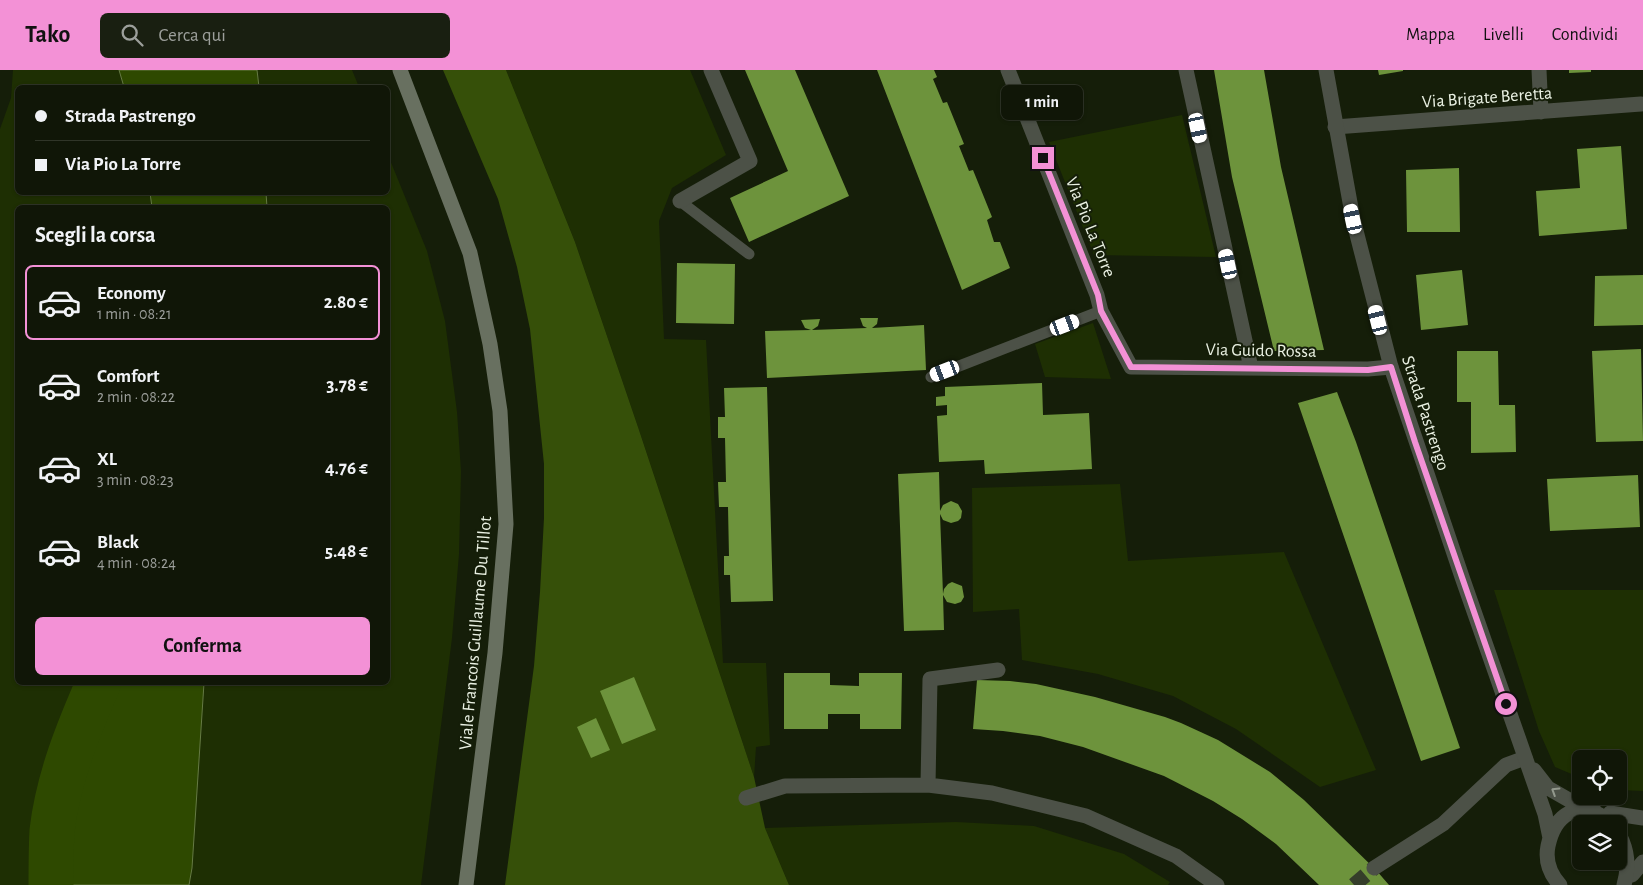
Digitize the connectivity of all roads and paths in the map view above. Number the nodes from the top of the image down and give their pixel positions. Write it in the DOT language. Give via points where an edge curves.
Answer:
graph roads {
  1 [pos="400,70"];
  2 [pos="711,70"];
  3 [pos="1008,70"];
  4 [pos="1186,70"];
  5 [pos="1326,70"];
  6 [pos="1540,70"];
  7 [pos="1641,104"];
  8 [pos="1541,112"];
  9 [pos="1335,127"];
  10 [pos="680,201"];
  11 [pos="749,254"];
  12 [pos="1101,311"];
  13 [pos="1131,367"];
  14 [pos="1391,367"];
  15 [pos="1251,368"];
  16 [pos="931,377"];
  17 [pos="998,670"];
  18 [pos="1525,758"];
  19 [pos="928,785"];
  20 [pos="746,798"];
  21 [pos="1603,812"];
  22 [pos="1643,818"];
  23 [pos="1550,838"];
  24 [pos="1643,862"];
  25 [pos="1374,868"];
  26 [pos="1628,880"];
  27 [pos="466,885"];
  28 [pos="1217,885"];
  29 [pos="1560,885"];
  1 -- 27 [label="main road, Viale Francois Guillaume Du Tillot" via="470,253 490,344 500,411 506,524 495,653"];
  2 -- 10 [label="street" via="750,161"];
  3 -- 12 [label="street, Via Pio La Torre" via="1098,295"];
  4 -- 15 [label="street"];
  5 -- 9 [label="street, Strada Pastrengo"];
  6 -- 8 [label="street"];
  7 -- 8 [label="street, Via Brigate Beretta"];
  8 -- 9 [label="street, Via Brigate Beretta"];
  9 -- 14 [label="street, Strada Pastrengo" via="1353,219"];
  10 -- 11 [label="lane"];
  12 -- 13 [label="street, Via Pio La Torre"];
  12 -- 16 [label="lane"];
  13 -- 15 [label="street, Via Guido Rossa"];
  14 -- 15 [label="street, Via Guido Rossa" via="1368,370"];
  14 -- 18 [label="street, Strada Pastrengo"];
  17 -- 19 [label="street" via="930,679"];
  21 -- 18 [label="street, Strada Pastrengo, one-way" via="1569,800 1548,788"];
  18 -- 23 [label="street, Strada Pastrengo"];
  18 -- 25 [label="street" via="1506,765 1443,824"];
  19 -- 20 [label="street" via="785,786"];
  19 -- 28 [label="street" via="992,793 1086,816 1176,856"];
  21 -- 22 [label="street"];
  21 -- 23 [label="street" via="1582,811 1568,816"];
  21 -- 26 [label="street, Strada Pastrengo" via="1622,821 1636,845 1636,861"];
  23 -- 29 [label="street, Strada Pastrengo" via="1548,866"];
  24 -- 26 [label="street"];
}
